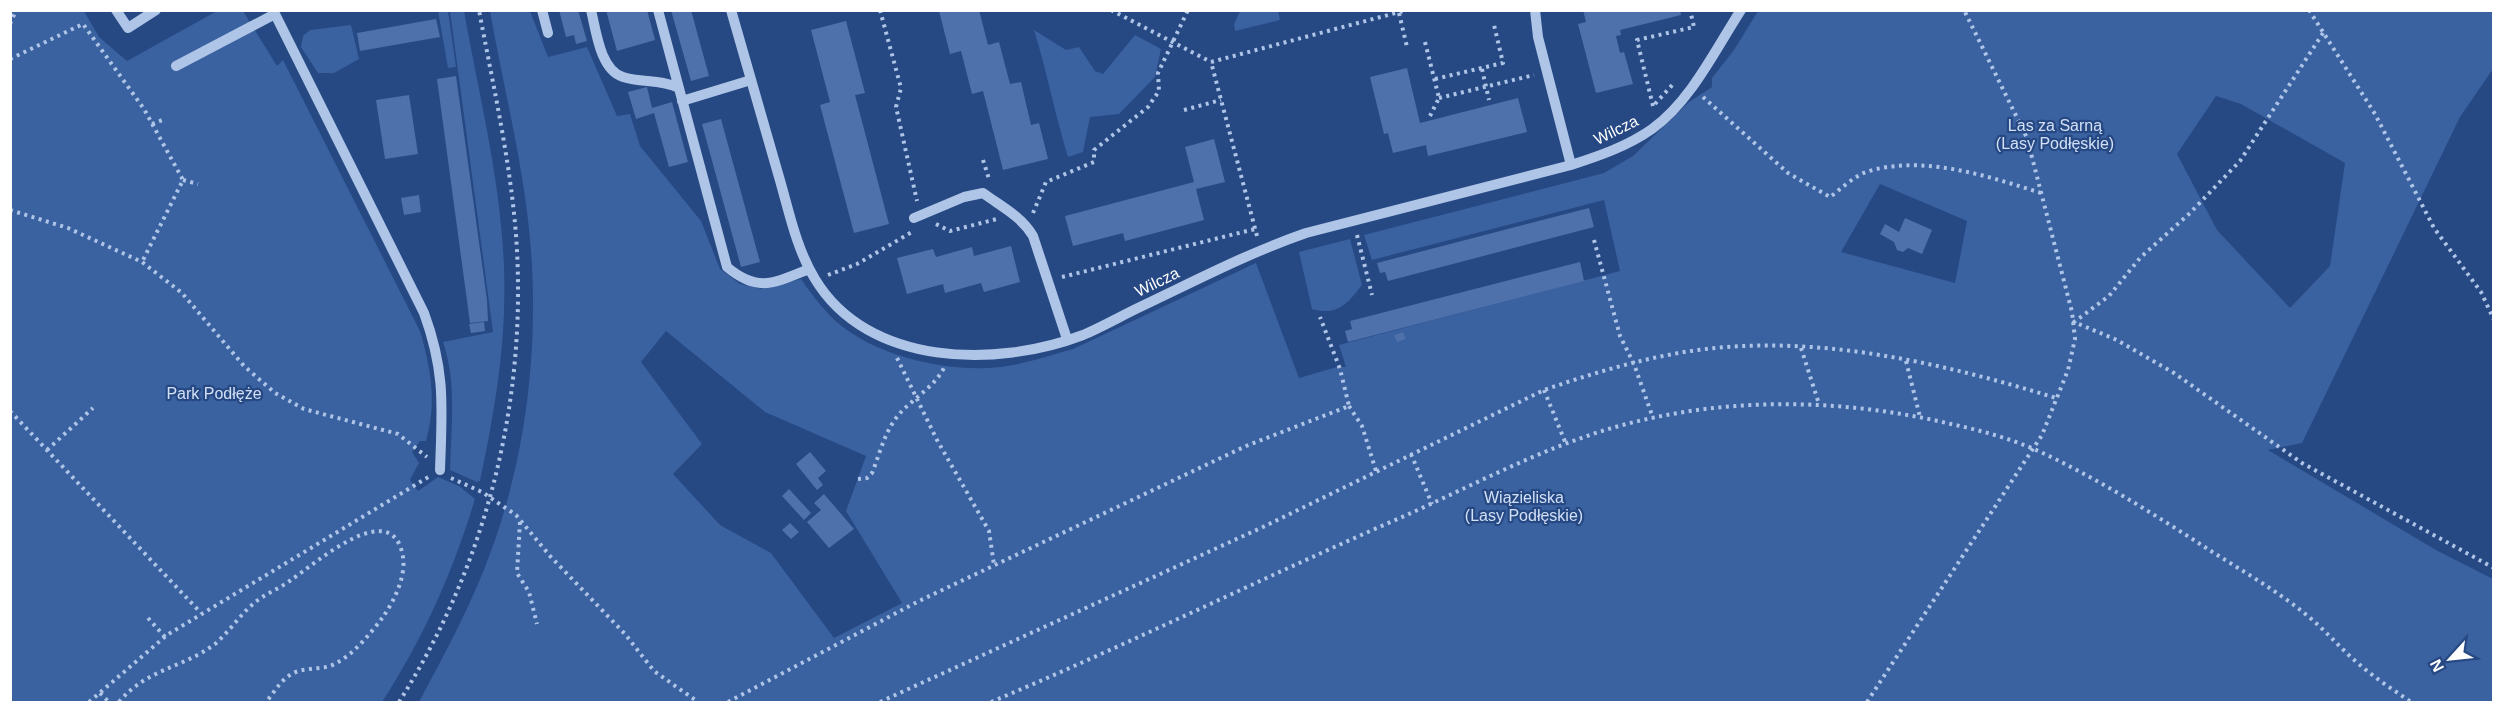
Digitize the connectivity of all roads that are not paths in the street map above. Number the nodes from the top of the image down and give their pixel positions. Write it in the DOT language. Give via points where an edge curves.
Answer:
graph roads {
  1 [pos="116,10"];
  2 [pos="156,10"];
  3 [pos="542,10"];
  4 [pos="591,10"];
  5 [pos="658,10"];
  6 [pos="731,10"];
  7 [pos="1535,10"];
  8 [pos="1741,10"];
  9 [pos="274,12"];
  10 [pos="548,33"];
  11 [pos="176,66"];
  12 [pos="751,80"];
  13 [pos="679,88"];
  14 [pos="682,101"];
  15 [pos="1571,165"];
  16 [pos="914,218"];
  17 [pos="815,269"];
  18 [pos="1067,339"];
  19 [pos="440,470"];
  1 -- 2 [label="street" via="128,28"];
  3 -- 10 [label="street"];
  4 -- 13 [label="street" via="610,69 622,77 665,81"];
  5 -- 13 [label="street"];
  6 -- 12 [label="street, Wilcza"];
  7 -- 15 [label="street" via="1538,37"];
  8 -- 15 [label="street, Wilcza" via="1691,87 1652,129 1613,150"];
  9 -- 11 [label="street"];
  9 -- 19 [label="street" via="424,313 442,376"];
  12 -- 14 [label="street"];
  12 -- 17 [label="street, Wilcza" via="797,241"];
  13 -- 14 [label="street"];
  14 -- 17 [label="street" via="727,267 743,280 763,285"];
  15 -- 18 [label="street, Wilcza" via="1263,248"];
  16 -- 18 [label="street" via="964,196 983,193 1011,211 1033,236"];
  17 -- 18 [label="street, Wilcza" via="839,309 851,319 909,346 950,354 989,354"];
}
